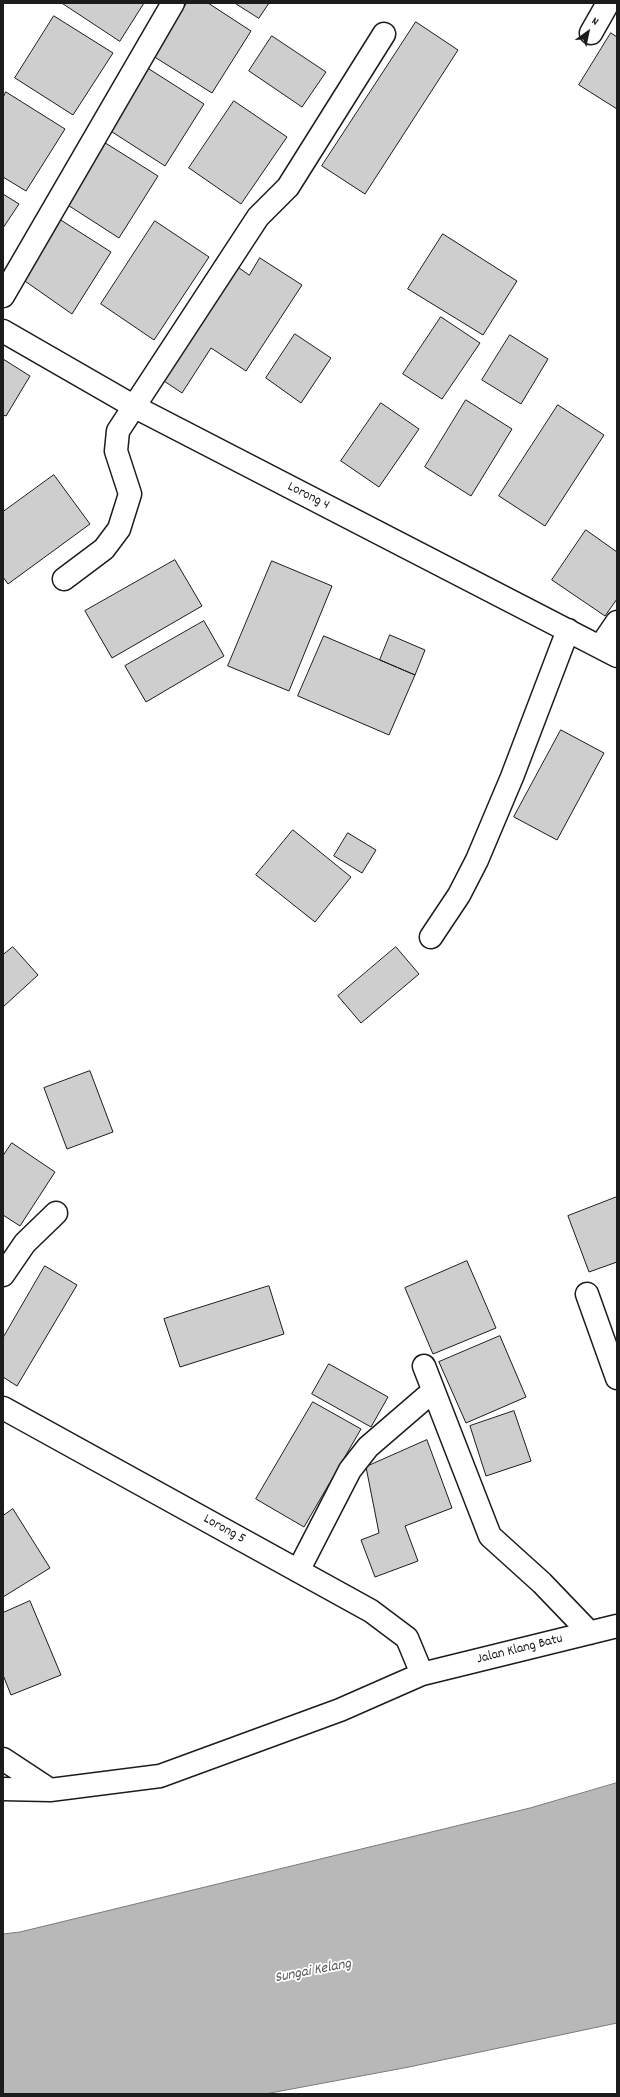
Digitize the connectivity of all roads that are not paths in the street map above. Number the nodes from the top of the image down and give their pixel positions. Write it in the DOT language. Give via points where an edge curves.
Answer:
graph roads {
  1 [pos="172,3"];
  2 [pos="608,3"];
  3 [pos="591,33"];
  4 [pos="384,34"];
  5 [pos="3,296"];
  6 [pos="3,331"];
  7 [pos="135,407"];
  8 [pos="64,579"];
  9 [pos="617,622"];
  10 [pos="568,630"];
  11 [pos="609,652"];
  12 [pos="431,937"];
  13 [pos="56,1213"];
  14 [pos="3,1275"];
  15 [pos="587,1294"];
  16 [pos="424,1366"];
  17 [pos="617,1378"];
  18 [pos="433,1391"];
  19 [pos="3,1408"];
  20 [pos="298,1571"];
  21 [pos="617,1626"];
  22 [pos="590,1633"];
  23 [pos="422,1674"];
  24 [pos="3,1759"];
  25 [pos="3,1789"];
  26 [pos="50,1790"];
  1 -- 5 [label="street"];
  2 -- 3 [label="street"];
  4 -- 7 [label="street" via="288,187 258,217"];
  6 -- 7 [label="street, Lorong 4"];
  7 -- 8 [label="street" via="118,431 116,451 130,494 119,529 104,549"];
  7 -- 10 [label="street, Lorong 4"];
  9 -- 11 [label="street"];
  10 -- 11 [label="street, Lorong 4"];
  10 -- 12 [label="street" via="477,860"];
  13 -- 14 [label="street" via="24,1243"];
  15 -- 17 [label="street"];
  16 -- 18 [label="street"];
  18 -- 20 [label="street" via="368,1447 350,1470"];
  18 -- 22 [label="street" via="490,1536 542,1583"];
  19 -- 20 [label="street, Lorong 5"];
  20 -- 23 [label="street, Lorong 5" via="371,1611 407,1638"];
  21 -- 22 [label="street, Jalan Klang Batu"];
  22 -- 23 [label="street, Jalan Klang Batu"];
  23 -- 26 [label="street, Jalan Klang Batu" via="340,1710 160,1776"];
  24 -- 26 [label="street"];
  25 -- 26 [label="street, Jalan Klang Batu"];
}
